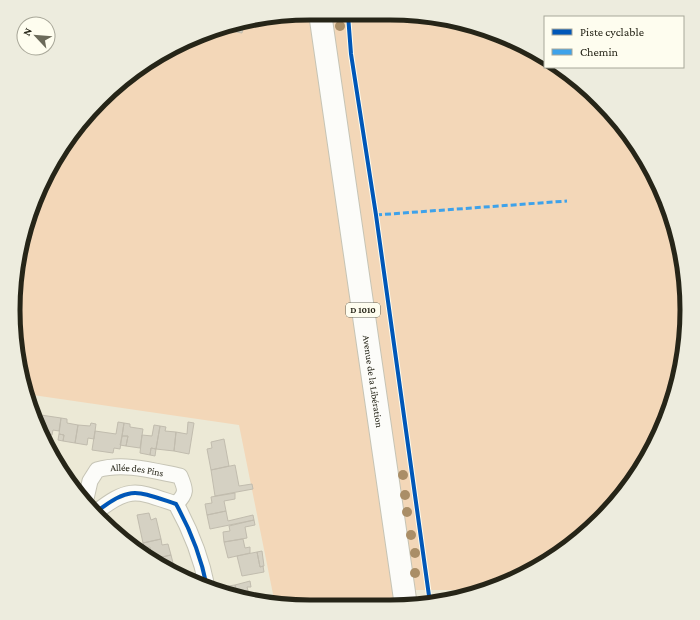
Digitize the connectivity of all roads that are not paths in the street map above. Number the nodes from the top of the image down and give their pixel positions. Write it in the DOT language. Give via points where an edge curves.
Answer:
graph roads {
  1 [pos="321,20"];
  2 [pos="87,495"];
  3 [pos="176,504"];
  4 [pos="100,509"];
  5 [pos="205,580"];
  6 [pos="404,599"];
  1 -- 6 [label="main road, Avenue de la Libération / D 1010"];
  2 -- 3 [label="street, Allée des Pins" via="90,481 97,470 107,467 141,468 180,476 185,488 183,497"];
  3 -- 4 [label="street" via="145,493 130,493 117,497"];
  3 -- 5 [label="street" via="189,527"];
}
